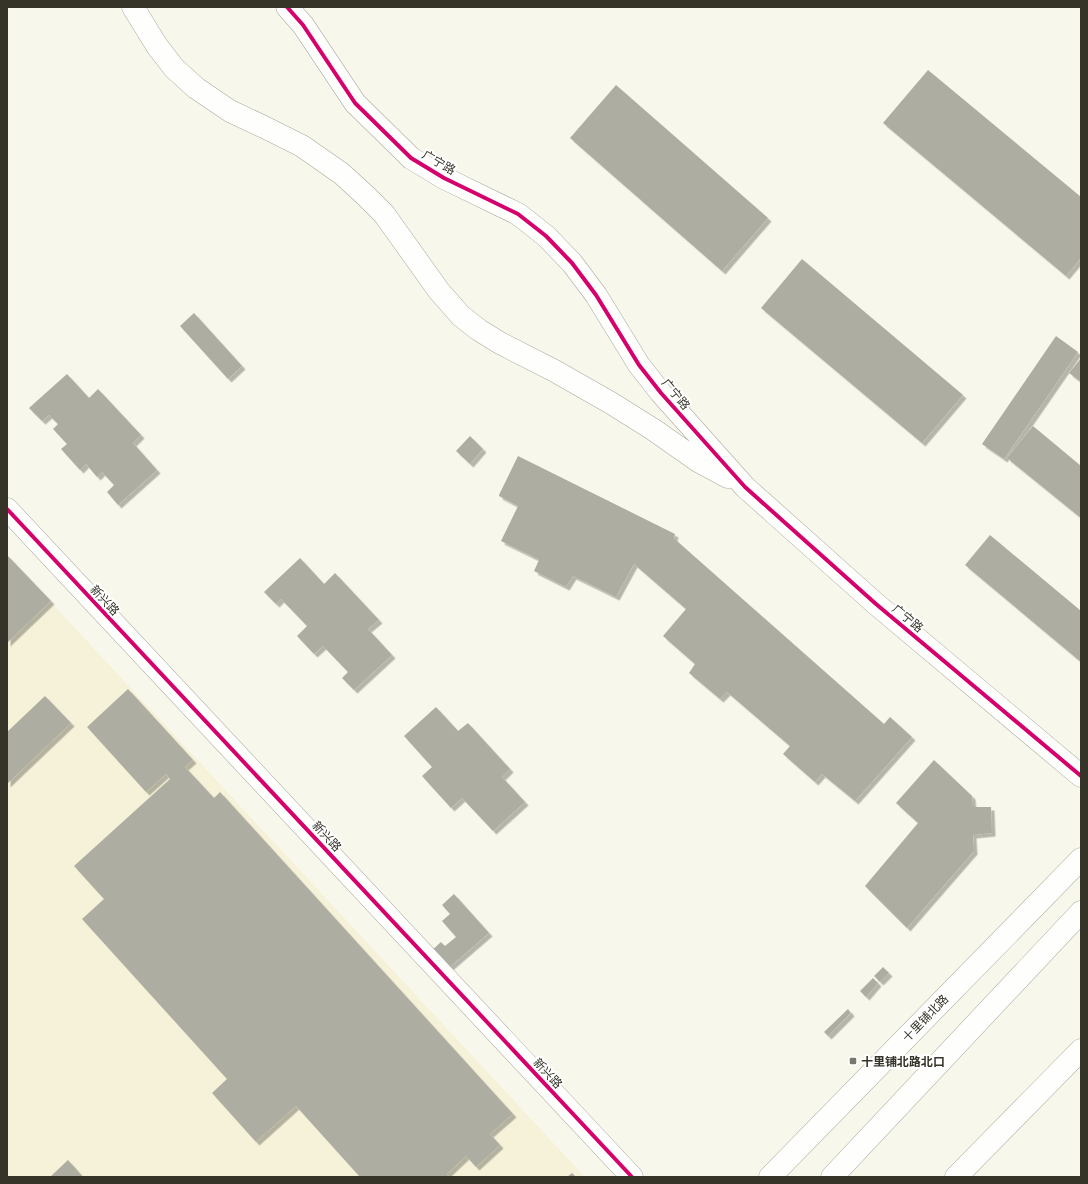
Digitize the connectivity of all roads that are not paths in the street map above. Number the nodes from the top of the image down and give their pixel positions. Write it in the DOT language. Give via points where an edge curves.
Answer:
graph roads {
  1 [pos="133,7"];
  2 [pos="287,7"];
  3 [pos="745,487"];
  4 [pos="7,509"];
  5 [pos="1081,776"];
  6 [pos="1081,859"];
  7 [pos="1081,912"];
  8 [pos="1081,1050"];
  9 [pos="632,1177"];
  10 [pos="770,1177"];
  11 [pos="832,1177"];
  12 [pos="956,1177"];
  1 -- 3 [label="street, 广宁路" via="174,68 196,88 230,111 302,146 342,174 366,196 396,229 439,291 461,316 500,343 611,403 698,461"];
  2 -- 3 [label="street, 广宁路" via="303,25 355,103 411,158 444,178 518,214 546,236 596,295 639,365 661,393"];
  3 -- 5 [label="street, 广宁路" via="876,604"];
  4 -- 9 [label="street, 新兴路"];
  6 -- 10 [label="street, 十里铺北路"];
  7 -- 11 [label="street"];
  8 -- 12 [label="street"];
}
